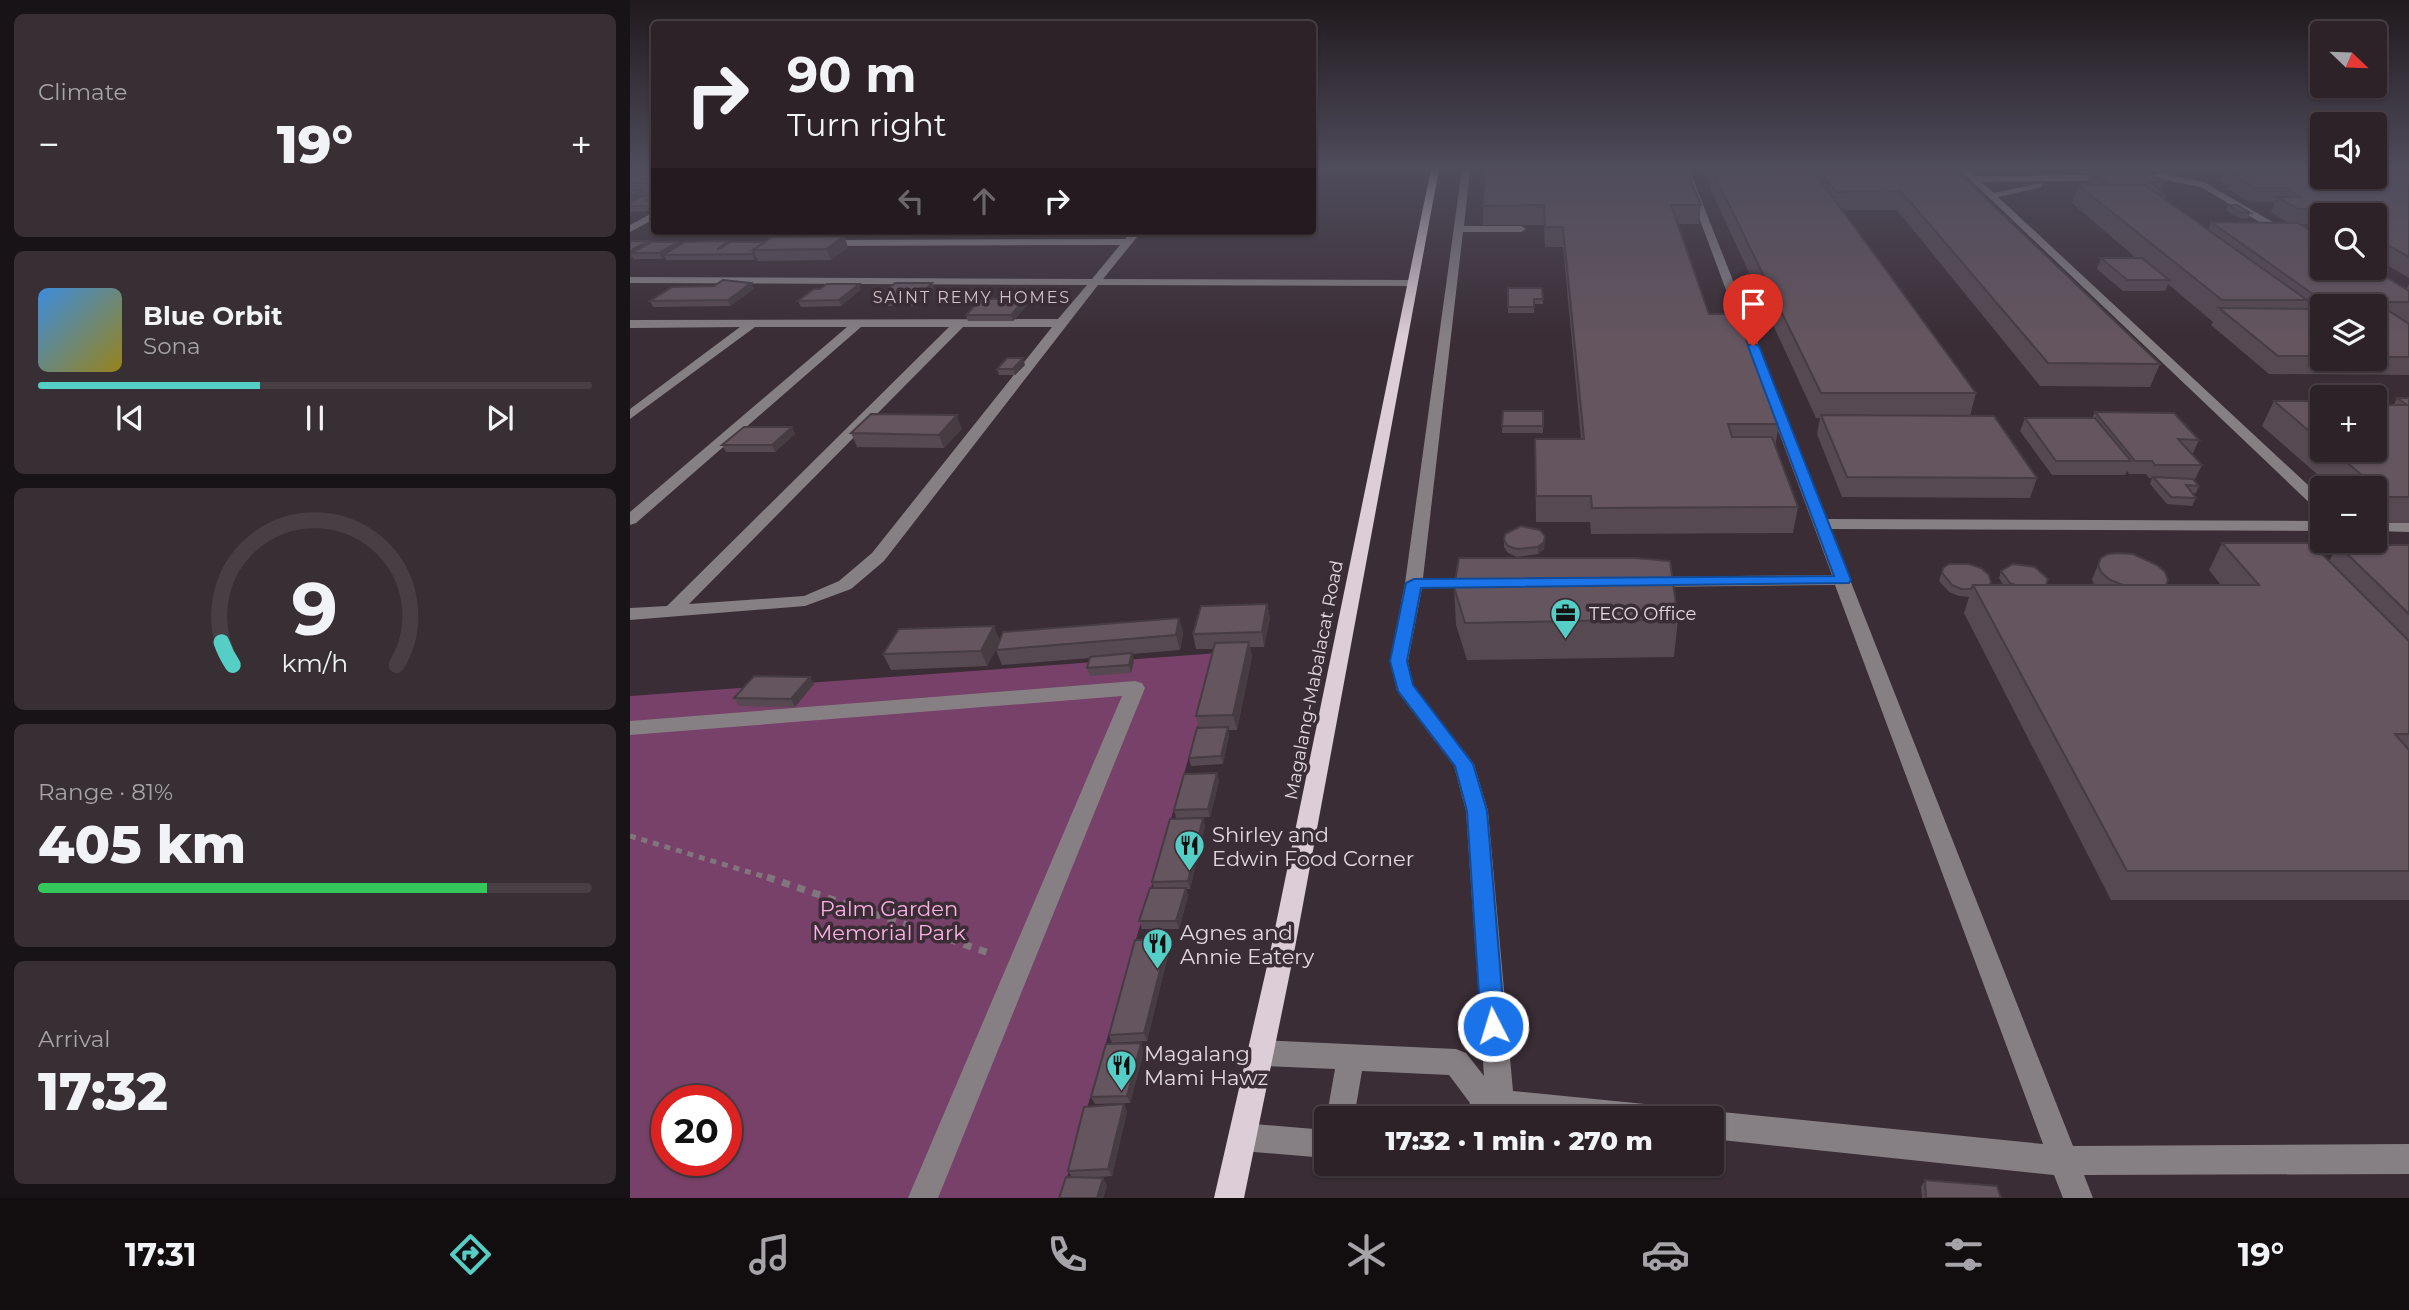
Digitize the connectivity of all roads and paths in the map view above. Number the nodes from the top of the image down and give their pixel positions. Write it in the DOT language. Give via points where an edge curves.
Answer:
graph roads {
  1 [pos="1424,225"];
  2 [pos="1459,225"];
  3 [pos="1707,225"];
  4 [pos="2023,225"];
  5 [pos="2269,225"];
  6 [pos="1458,229"];
  7 [pos="1521,229"];
  8 [pos="1133,235"];
  9 [pos="1127,242"];
  10 [pos="810,243"];
  11 [pos="2310,248"];
  12 [pos="630,280"];
  13 [pos="1096,283"];
  14 [pos="1413,284"];
  15 [pos="1060,323"];
  16 [pos="630,324"];
  17 [pos="653,324"];
  18 [pos="752,324"];
  19 [pos="856,326"];
  20 [pos="958,326"];
  21 [pos="630,339"];
  22 [pos="630,415"];
  23 [pos="2310,495"];
  24 [pos="630,520"];
  25 [pos="1822,524"];
  26 [pos="2310,526"];
  27 [pos="2387,526"];
  28 [pos="2409,527"];
  29 [pos="1843,580"];
  30 [pos="1636,582"];
  31 [pos="1414,583"];
  32 [pos="1497,583"];
  33 [pos="672,611"];
  34 [pos="630,614"];
  35 [pos="630,728"];
  36 [pos="630,836"];
  37 [pos="1022,964"];
  38 [pos="1261,1053"];
  39 [pos="1350,1059"];
  40 [pos="1342,1106"];
  41 [pos="1487,1106"];
  42 [pos="1488,1106"];
  43 [pos="1724,1126"];
  44 [pos="1242,1137"];
  45 [pos="1314,1143"];
  46 [pos="2409,1159"];
  47 [pos="2063,1161"];
  48 [pos="923,1198"];
  49 [pos="1229,1198"];
  50 [pos="2078,1198"];
  1 -- 14 [label="main road, Magalang-Mabalacat Road"];
  2 -- 6 [label="street"];
  3 -- 25 [label="street"];
  4 -- 23 [label="street"];
  5 -- 11 [label="street"];
  6 -- 7 [label="street"];
  6 -- 31 [label="street"];
  8 -- 9 [label="street"];
  9 -- 10 [label="street"];
  9 -- 13 [label="street"];
  12 -- 13 [label="street"];
  13 -- 14 [label="street"];
  13 -- 15 [label="street"];
  14 -- 38 [label="main road, Magalang-Mabalacat Road"];
  15 -- 20 [label="street"];
  15 -- 33 [label="street" via="878,557 844,588 805,601"];
  16 -- 17 [label="street"];
  17 -- 18 [label="street"];
  17 -- 21 [label="street"];
  18 -- 19 [label="street"];
  18 -- 22 [label="street"];
  19 -- 20 [label="street"];
  19 -- 24 [label="street"];
  20 -- 33 [label="street"];
  25 -- 26 [label="street"];
  25 -- 29 [label="street"];
  27 -- 28 [label="street"];
  29 -- 30 [label="street"];
  29 -- 47 [label="street"];
  31 -- 32 [label="street"];
  31 -- 42 [label="street" via="1399,661 1404,686 1464,764 1477,811"];
  33 -- 34 [label="street"];
  35 -- 37 [label="street" via="1135,688"];
  36 -- 37 [label="path" via="725,863"];
  37 -- 48 [label="street"];
  38 -- 39 [label="street"];
  38 -- 44 [label="main road, Magalang-Mabalacat Road"];
  39 -- 40 [label="street"];
  39 -- 41 [label="street" via="1456,1062"];
  43 -- 47 [label="street"];
  44 -- 45 [label="street"];
  44 -- 49 [label="main road, Magalang-Mabalacat Road"];
  46 -- 47 [label="street"];
  47 -- 50 [label="street"];
}
